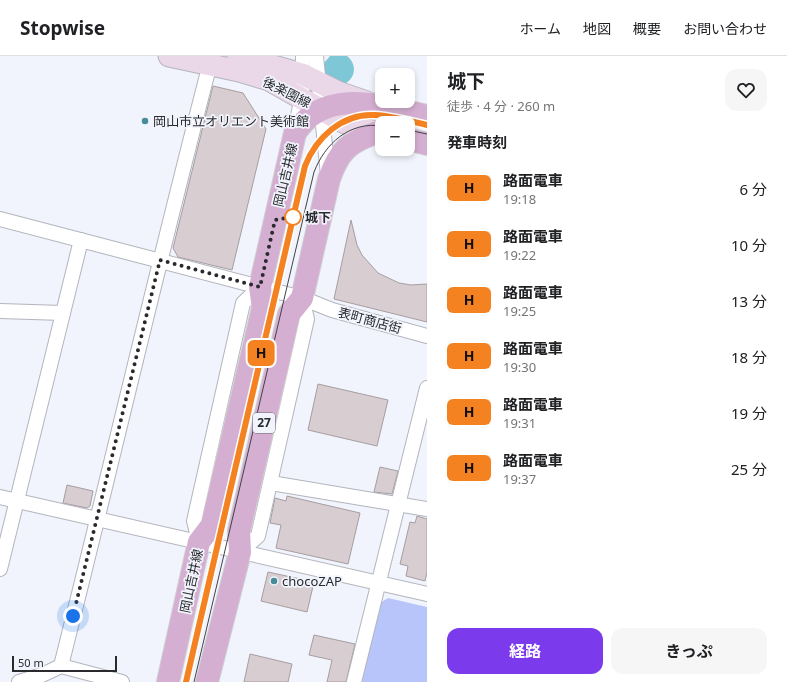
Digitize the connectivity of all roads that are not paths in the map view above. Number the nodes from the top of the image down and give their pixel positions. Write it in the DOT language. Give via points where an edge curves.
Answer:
graph roads {
  1 [pos="169,56"];
  2 [pos="238,56"];
  3 [pos="286,56"];
  4 [pos="211,60"];
  5 [pos="311,65"];
  6 [pos="266,71"];
  7 [pos="302,97"];
  8 [pos="370,103"];
  9 [pos="321,109"];
  10 [pos="427,116"];
  11 [pos="375,132"];
  12 [pos="295,133"];
  13 [pos="375,135"];
  14 [pos="415,141"];
  15 [pos="427,144"];
  16 [pos="329,179"];
  17 [pos="0,219"];
  18 [pos="81,240"];
  19 [pos="160,260"];
  20 [pos="260,287"];
  21 [pos="308,300"];
  22 [pos="0,311"];
  23 [pos="63,314"];
  24 [pos="427,336"];
  25 [pos="427,388"];
  26 [pos="422,426"];
  27 [pos="271,483"];
  28 [pos="0,497"];
  29 [pos="16,501"];
  30 [pos="398,504"];
  31 [pos="427,509"];
  32 [pos="98,519"];
  33 [pos="199,542"];
  34 [pos="240,552"];
  35 [pos="0,569"];
  36 [pos="379,583"];
  37 [pos="427,594"];
  38 [pos="61,666"];
  39 [pos="19,682"];
  40 [pos="122,682"];
  41 [pos="168,682"];
  42 [pos="207,682"];
  43 [pos="354,682"];
  1 -- 4 [label="main road, 後楽園線"];
  2 -- 6 [label="main road, 後楽園線"];
  3 -- 6 [label="street"];
  4 -- 6 [label="main road, 後楽園線"];
  4 -- 19 [label="street"];
  5 -- 6 [label="main road, 後楽園線"];
  5 -- 7 [label="street"];
  5 -- 8 [label="main road, 後楽園線" via="346,96"];
  5 -- 9 [label="street"];
  6 -- 7 [label="main road, 後楽園線"];
  7 -- 9 [label="main road, 後楽園線"];
  7 -- 12 [label="street"];
  8 -- 9 [label="main road, 岡山吉井線 / 27" via="348,102"];
  8 -- 10 [label="main road, 岡山吉井線 / 27"];
  9 -- 11 [label="main road, 後楽園線" via="357,128"];
  9 -- 12 [label="main road, 岡山吉井線 / 27" via="302,122"];
  9 -- 16 [label="street"];
  12 -- 20 [label="main road, 岡山吉井線 / 27"];
  13 -- 16 [label="main road, 27" via="353,142 335,163"];
  14 -- 15 [label="main road"];
  16 -- 21 [label="main road, 27"];
  17 -- 18 [label="street, 表町商店街"];
  18 -- 19 [label="street, 表町商店街"];
  18 -- 23 [label="street"];
  19 -- 20 [label="street, 表町商店街"];
  19 -- 32 [label="street"];
  20 -- 21 [label="street, 表町商店街"];
  20 -- 33 [label="main road, 岡山吉井線 / 27" via="263,308 212,525"];
  21 -- 24 [label="street, 表町商店街" via="332,310"];
  21 -- 27 [label="street" via="307,319"];
  21 -- 34 [label="main road, 27" via="289,314 239,531"];
  22 -- 23 [label="street"];
  23 -- 29 [label="street"];
  25 -- 26 [label="street"];
  26 -- 30 [label="street"];
  27 -- 30 [label="street"];
  27 -- 34 [label="street" via="258,536"];
  28 -- 29 [label="street"];
  29 -- 32 [label="street"];
  29 -- 35 [label="street"];
  30 -- 31 [label="street"];
  30 -- 36 [label="street"];
  32 -- 33 [label="street"];
  32 -- 38 [label="street"];
  33 -- 34 [label="street"];
  33 -- 41 [label="main road, 岡山吉井線 / 27"];
  34 -- 36 [label="street"];
  34 -- 42 [label="main road, 27"];
  36 -- 37 [label="street"];
  36 -- 43 [label="street"];
  38 -- 39 [label="street"];
  38 -- 40 [label="street"];
}
